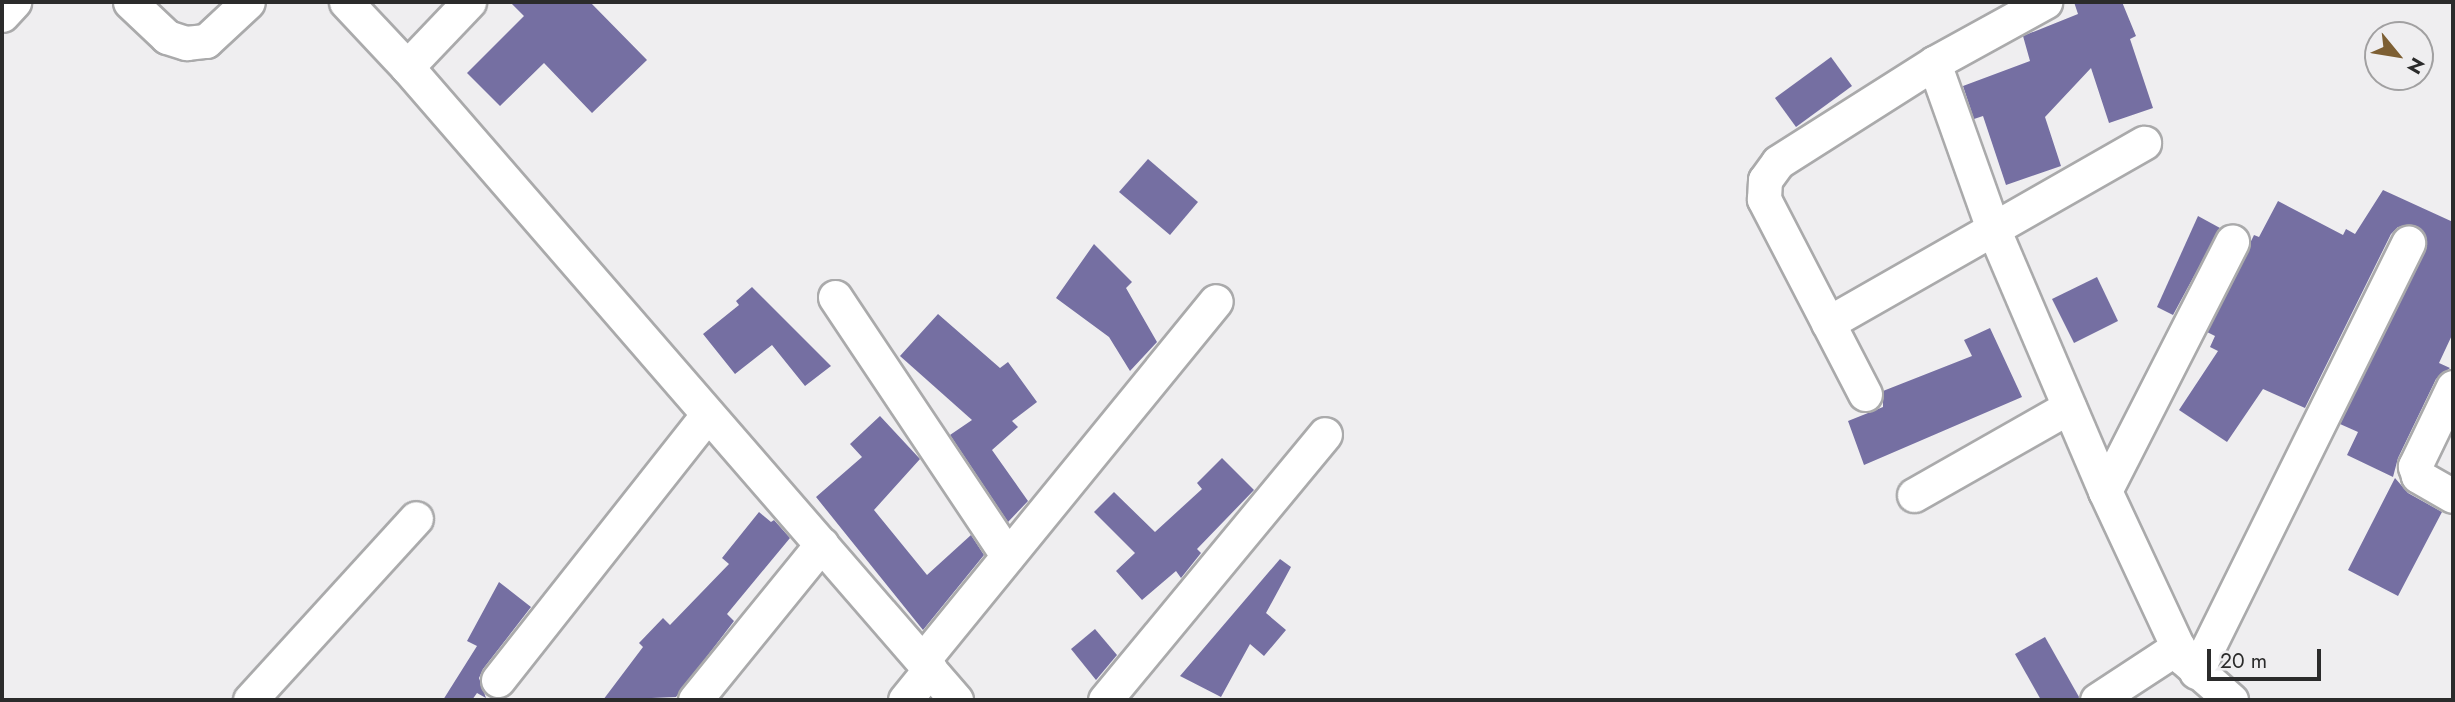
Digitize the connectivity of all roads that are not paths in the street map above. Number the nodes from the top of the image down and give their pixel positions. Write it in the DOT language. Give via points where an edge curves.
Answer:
graph roads {
  1 [pos="15,2"];
  2 [pos="130,2"];
  3 [pos="248,2"];
  4 [pos="346,2"];
  5 [pos="469,2"];
  6 [pos="2045,2"];
  7 [pos="2,15"];
  8 [pos="1934,63"];
  9 [pos="407,66"];
  10 [pos="2144,143"];
  11 [pos="1992,226"];
  12 [pos="2232,242"];
  13 [pos="2407,243"];
  14 [pos="835,297"];
  15 [pos="1216,301"];
  16 [pos="1828,323"];
  17 [pos="2453,387"];
  18 [pos="1865,394"];
  19 [pos="2069,407"];
  20 [pos="707,415"];
  21 [pos="1325,434"];
  22 [pos="2105,491"];
  23 [pos="1914,495"];
  24 [pos="2453,496"];
  25 [pos="416,517"];
  26 [pos="822,544"];
  27 [pos="1007,556"];
  28 [pos="2187,660"];
  29 [pos="926,664"];
  30 [pos="498,680"];
  31 [pos="250,700"];
  32 [pos="695,700"];
  33 [pos="905,700"];
  34 [pos="956,700"];
  35 [pos="1105,700"];
  36 [pos="2097,700"];
  37 [pos="2231,700"];
  1 -- 7 [label="street"];
  2 -- 3 [label="street" via="167,37 186,43 206,41"];
  4 -- 9 [label="street"];
  5 -- 9 [label="street"];
  6 -- 8 [label="street"];
  8 -- 11 [label="street"];
  8 -- 16 [label="street" via="1779,162 1765,180 1765,199"];
  9 -- 20 [label="street"];
  10 -- 11 [label="street"];
  11 -- 16 [label="street"];
  11 -- 19 [label="street"];
  12 -- 22 [label="street"];
  13 -- 28 [label="street"];
  14 -- 27 [label="street"];
  15 -- 27 [label="street"];
  16 -- 18 [label="street"];
  17 -- 24 [label="street" via="2415,466 2418,476"];
  19 -- 22 [label="street"];
  19 -- 23 [label="street"];
  20 -- 26 [label="street"];
  20 -- 30 [label="street"];
  21 -- 35 [label="street"];
  22 -- 28 [label="street"];
  25 -- 31 [label="street"];
  26 -- 29 [label="street"];
  26 -- 32 [label="street"];
  27 -- 29 [label="street"];
  28 -- 36 [label="street"];
  28 -- 37 [label="street"];
  29 -- 33 [label="street"];
  29 -- 34 [label="street"];
}
